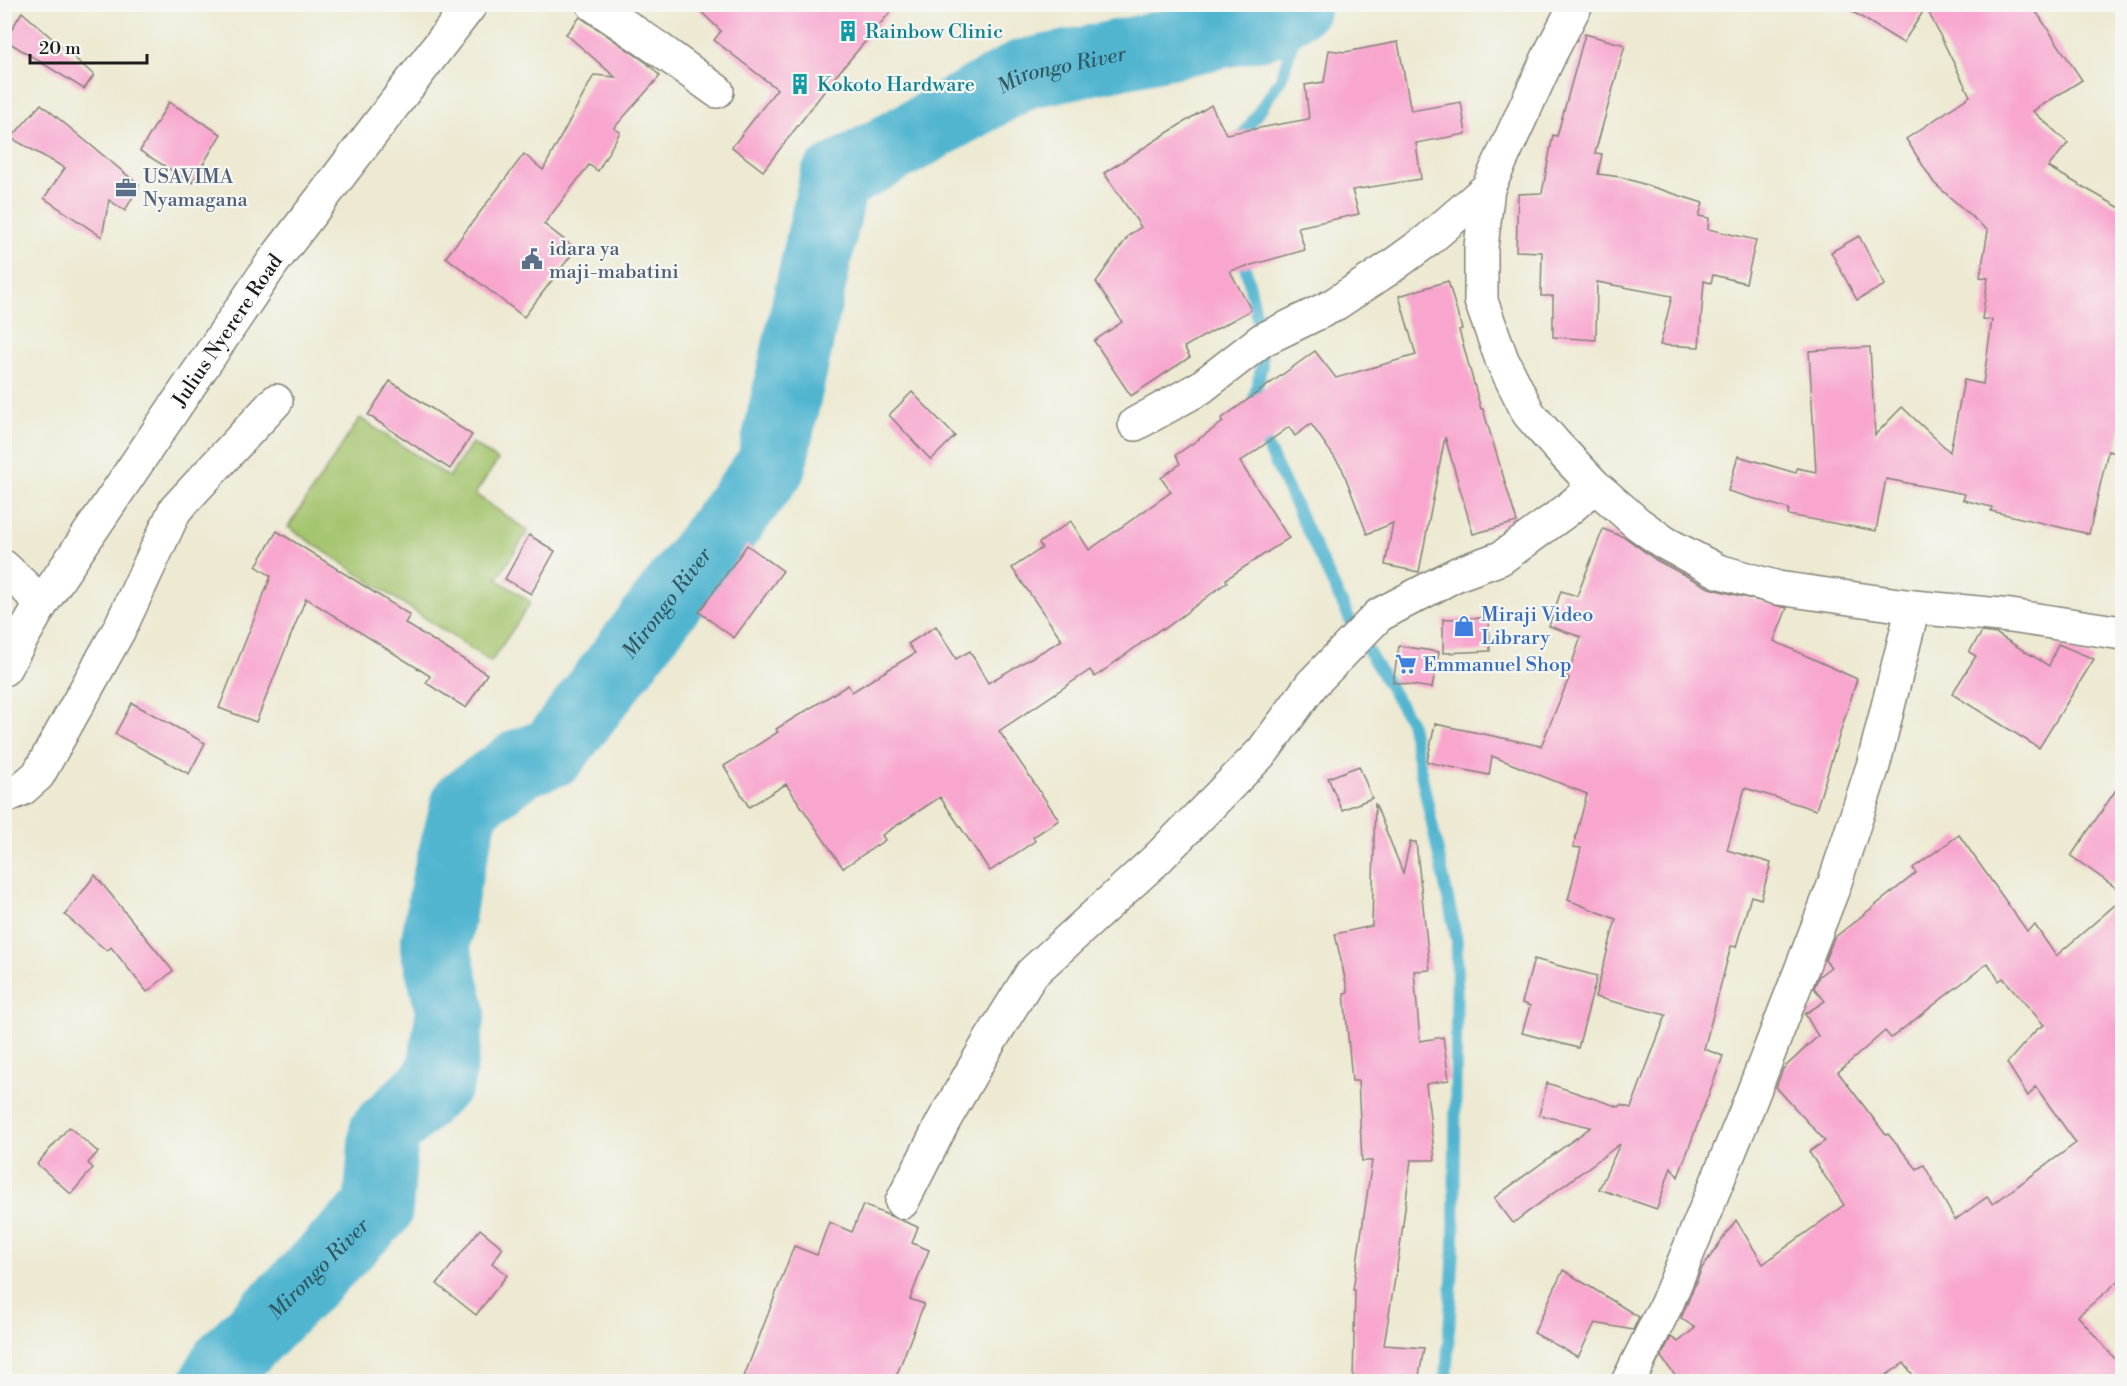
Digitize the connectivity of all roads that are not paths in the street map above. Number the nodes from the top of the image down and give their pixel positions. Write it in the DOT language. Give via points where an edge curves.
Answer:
graph roads {
  1 [pos="471,4"];
  2 [pos="593,4"];
  3 [pos="1576,4"];
  4 [pos="717,91"];
  5 [pos="1488,188"];
  6 [pos="276,401"];
  7 [pos="1135,424"];
  8 [pos="1594,486"];
  9 [pos="4,567"];
  10 [pos="42,603"];
  11 [pos="1913,607"];
  12 [pos="2122,633"];
  13 [pos="4,669"];
  14 [pos="4,797"];
  15 [pos="902,1202"];
  16 [pos="1628,1382"];
  1 -- 10 [label="main road, Julius Nyerere Road" via="273,262"];
  2 -- 4 [label="main road"];
  3 -- 5 [label="main road"];
  5 -- 7 [label="main road" via="1389,269 1332,306 1262,340 1200,388"];
  5 -- 8 [label="main road" via="1481,246 1481,301 1502,360 1529,414"];
  6 -- 14 [label="main road" via="175,510 120,628 38,775 22,789"];
  8 -- 11 [label="main road" via="1665,543 1718,571 1778,588"];
  8 -- 15 [label="main road" via="1566,512 1501,558 1456,574 1379,615 1312,684 1256,759 1157,859 1032,973 948,1113"];
  9 -- 10 [label="main road"];
  10 -- 13 [label="main road, Julius Nyerere Road"];
  11 -- 12 [label="main road" via="2011,616"];
  11 -- 16 [label="main road" via="1873,766 1833,888 1667,1303"];
}
